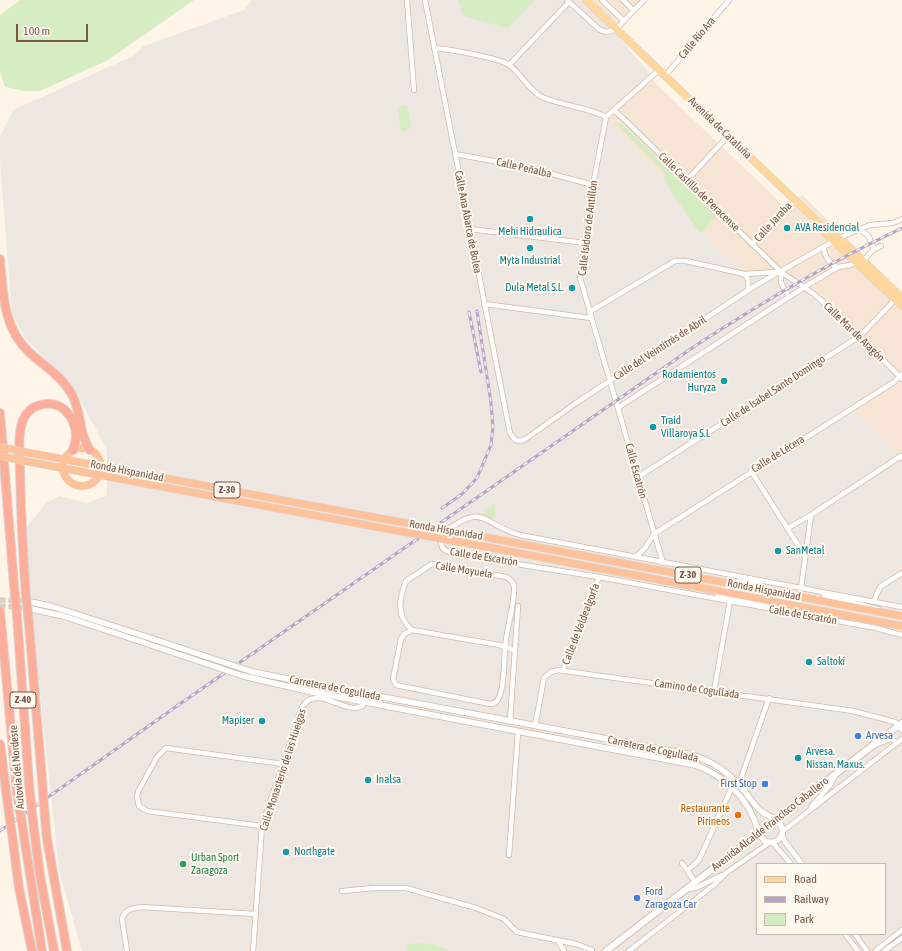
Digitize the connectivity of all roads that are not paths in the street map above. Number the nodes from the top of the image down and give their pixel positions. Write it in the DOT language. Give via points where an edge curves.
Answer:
graph roads {
  1 [pos="407,0"];
  2 [pos="425,0"];
  3 [pos="586,0"];
  4 [pos="602,0"];
  5 [pos="623,0"];
  6 [pos="644,0"];
  7 [pos="729,0"];
  8 [pos="568,1"];
  9 [pos="634,11"];
  10 [pos="624,21"];
  11 [pos="616,29"];
  12 [pos="434,48"];
  13 [pos="509,64"];
  14 [pos="659,70"];
  15 [pos="665,76"];
  16 [pos="414,90"];
  17 [pos="614,111"];
  18 [pos="606,117"];
  19 [pos="728,136"];
  20 [pos="455,154"];
  21 [pos="687,180"];
  22 [pos="593,185"];
  23 [pos="795,200"];
  24 [pos="902,219"];
  25 [pos="470,229"];
  26 [pos="860,230"];
  27 [pos="836,240"];
  28 [pos="584,243"];
  29 [pos="752,244"];
  30 [pos="881,246"];
  31 [pos="824,247"];
  32 [pos="874,249"];
  33 [pos="0,259"];
  34 [pos="859,261"];
  35 [pos="838,267"];
  36 [pos="781,272"];
  37 [pos="744,274"];
  38 [pos="803,288"];
  39 [pos="748,290"];
  40 [pos="789,297"];
  41 [pos="898,299"];
  42 [pos="484,304"];
  43 [pos="902,306"];
  44 [pos="589,312"];
  45 [pos="591,318"];
  46 [pos="860,336"];
  47 [pos="901,377"];
  48 [pos="610,381"];
  49 [pos="619,407"];
  50 [pos="0,413"];
  51 [pos="518,441"];
  52 [pos="0,448"];
  53 [pos="74,450"];
  54 [pos="90,450"];
  55 [pos="0,456"];
  56 [pos="902,458"];
  57 [pos="64,460"];
  58 [pos="102,466"];
  59 [pos="63,468"];
  60 [pos="751,471"];
  61 [pos="100,475"];
  62 [pos="638,478"];
  63 [pos="811,515"];
  64 [pos="788,528"];
  65 [pos="654,534"];
  66 [pos="805,556"];
  67 [pos="636,557"];
  68 [pos="663,563"];
  69 [pos="902,573"];
  70 [pos="694,576"];
  71 [pos="599,577"];
  72 [pos="772,583"];
  73 [pos="702,587"];
  74 [pos="801,588"];
  75 [pos="813,591"];
  76 [pos="730,601"];
  77 [pos="874,601"];
  78 [pos="27,605"];
  79 [pos="518,606"];
  80 [pos="902,607"];
  81 [pos="776,610"];
  82 [pos="0,611"];
  83 [pos="891,614"];
  84 [pos="902,616"];
  85 [pos="0,618"];
  86 [pos="855,624"];
  87 [pos="890,624"];
  88 [pos="902,626"];
  89 [pos="412,630"];
  90 [pos="902,635"];
  91 [pos="143,639"];
  92 [pos="505,647"];
  93 [pos="515,650"];
  94 [pos="563,670"];
  95 [pos="714,691"];
  96 [pos="363,693"];
  97 [pos="769,698"];
  98 [pos="364,702"];
  99 [pos="510,721"];
  100 [pos="535,726"];
  101 [pos="901,726"];
  102 [pos="518,732"];
  103 [pos="900,741"];
  104 [pos="0,744"];
  105 [pos="872,746"];
  106 [pos="283,764"];
  107 [pos="835,774"];
  108 [pos="739,784"];
  109 [pos="732,787"];
  110 [pos="804,814"];
  111 [pos="776,820"];
  112 [pos="262,826"];
  113 [pos="759,833"];
  114 [pos="782,833"];
  115 [pos="771,843"];
  116 [pos="509,854"];
  117 [pos="682,863"];
  118 [pos="790,863"];
  119 [pos="801,863"];
  120 [pos="688,870"];
  121 [pos="726,873"];
  122 [pos="695,882"];
  123 [pos="685,890"];
  124 [pos="342,891"];
  125 [pos="255,914"];
  126 [pos="902,930"];
  127 [pos="846,935"];
  128 [pos="856,935"];
  129 [pos="902,938"];
  130 [pos="557,940"];
  131 [pos="32,951"];
  132 [pos="42,951"];
  133 [pos="54,951"];
  134 [pos="67,951"];
  135 [pos="127,951"];
  136 [pos="253,951"];
  137 [pos="564,951"];
  138 [pos="592,951"];
  139 [pos="606,951"];
  140 [pos="629,951"];
  141 [pos="858,951"];
  142 [pos="868,951"];
  143 [pos="874,951"];
  144 [pos="884,951"];
  1 -- 16 [label="street"];
  2 -- 12 [label="street, Calle Ana Abarca de Bolea"];
  3 -- 11 [label="main road, Avenida de Cataluña"];
  4 -- 10 [label="street"];
  5 -- 9 [label="street"];
  6 -- 9 [label="street"];
  7 -- 15 [label="street, Calle Río Ara"];
  8 -- 11 [label="street" via="600,30 607,32"];
  8 -- 13 [label="street"];
  9 -- 10 [label="street"];
  10 -- 11 [label="street"];
  11 -- 14 [label="main road, Avenida de Cataluña"];
  12 -- 13 [label="street"];
  12 -- 20 [label="street, Calle Ana Abarca de Bolea"];
  13 -- 18 [label="street" via="540,96"];
  14 -- 15 [label="main road, Avenida de Cataluña"];
  14 -- 17 [label="street"];
  15 -- 19 [label="main road, Avenida de Cataluña"];
  17 -- 18 [label="street"];
  17 -- 21 [label="street, Calle Castillo de Peracense"];
  18 -- 22 [label="street, Calle Isidoro de Antillón"];
  19 -- 21 [label="street"];
  19 -- 23 [label="main road, Avenida de Cataluña"];
  20 -- 22 [label="street, Calle Peñalba" via="526,167"];
  20 -- 25 [label="street, Calle Ana Abarca de Bolea"];
  21 -- 29 [label="street, Calle Castillo de Peracense"];
  22 -- 28 [label="street, Calle Isidoro de Antillón"];
  23 -- 27 [label="main road, Avenida de Cataluña" via="824,227 824,232"];
  23 -- 29 [label="street, Calle Jaraba"];
  24 -- 26 [label="street, Calle del Veintitrés de Abril" via="893,224 870,225"];
  25 -- 28 [label="street"];
  25 -- 42 [label="street, Calle Ana Abarca de Bolea"];
  26 -- 27 [label="street, Calle del Veintitrés de Abril"];
  26 -- 32 [label="street" via="868,235"];
  27 -- 31 [label="street, Calle del Veintitrés de Abril"];
  27 -- 34 [label="main road, Avenida de Cataluña"];
  28 -- 44 [label="street, Calle Isidoro de Antillón" via="580,278"];
  29 -- 36 [label="street, Calle Castillo de Peracense"];
  30 -- 32 [label="street"];
  31 -- 35 [label="street" via="833,266"];
  31 -- 36 [label="street, Calle del Veintitrés de Abril"];
  32 -- 34 [label="street"];
  33 -- 54 [label="highway" via="6,310 12,330 22,346 55,374 70,391 78,408 83,435"];
  34 -- 35 [label="street"];
  34 -- 41 [label="main road, Avenida de Cataluña"];
  34 -- 41 [label="main road, Avenida de Cataluña" via="895,292"];
  35 -- 38 [label="street"];
  36 -- 37 [label="street"];
  36 -- 38 [label="street"];
  36 -- 39 [label="street, Calle del Veintitrés de Abril"];
  36 -- 40 [label="street" via="781,283"];
  37 -- 39 [label="street" via="748,279"];
  37 -- 44 [label="street" via="686,261 675,261"];
  38 -- 40 [label="street"];
  38 -- 46 [label="street, Calle Mar de Aragón" via="814,294"];
  39 -- 48 [label="street, Calle del Veintitrés de Abril"];
  40 -- 49 [label="street"];
  41 -- 43 [label="main road, Avenida de Cataluña"];
  41 -- 46 [label="street, Calle de Isabel Santo Domingo"];
  42 -- 45 [label="street"];
  42 -- 51 [label="street, Calle Ana Abarca de Bolea" via="510,433 512,438"];
  44 -- 45 [label="street, Calle Isidoro de Antillón"];
  45 -- 48 [label="street, Calle Isidoro de Antillón"];
  46 -- 47 [label="street, Calle Mar de Aragón"];
  46 -- 62 [label="street, Calle de Isabel Santo Domingo"];
  47 -- 60 [label="street, Calle de Lécera"];
  48 -- 49 [label="street, Calle Isidoro de Antillón"];
  48 -- 51 [label="street, Calle del Veintitrés de Abril" via="528,438"];
  49 -- 62 [label="street, Calle Escatrón"];
  50 -- 133 [label="highway, Autovía del Nordeste / Z-40, bridge" via="29,784 40,875"];
  52 -- 57 [label="highway, Ronda Hispanidad / Z-30, bridge"];
  53 -- 54 [label="highway"];
  53 -- 57 [label="highway"];
  53 -- 78 [label="highway" via="76,439 73,420 64,410 56,404 47,403 27,413 21,426 20,448 22,546"];
  54 -- 58 [label="highway" via="99,458"];
  55 -- 59 [label="highway, Ronda Hispanidad / Z-30, bridge"];
  56 -- 63 [label="street" via="901,456"];
  57 -- 58 [label="highway, Ronda Hispanidad / Z-30"];
  57 -- 59 [label="highway"];
  58 -- 61 [label="highway"];
  58 -- 70 [label="highway, Ronda Hispanidad / Z-30, bridge"];
  59 -- 61 [label="highway, Ronda Hispanidad / Z-30"];
  59 -- 61 [label="highway" via="67,479 80,487 92,484"];
  60 -- 64 [label="street"];
  60 -- 65 [label="street, Calle de Lécera"];
  61 -- 73 [label="highway, Ronda Hispanidad / Z-30, bridge"];
  62 -- 65 [label="street, Calle Escatrón"];
  63 -- 64 [label="street"];
  63 -- 66 [label="street"];
  64 -- 66 [label="street"];
  65 -- 67 [label="street"];
  65 -- 68 [label="street, Calle Escatrón"];
  66 -- 74 [label="street"];
  67 -- 68 [label="street, Calle de Escatrón"];
  67 -- 71 [label="street, Calle de Escatrón" via="515,534 478,516 462,520 445,533 442,539 443,549 453,554"];
  68 -- 72 [label="street, Calle de Escatrón"];
  69 -- 77 [label="street" via="880,587"];
  70 -- 72 [label="street, Calle de Escatrón"];
  70 -- 83 [label="highway, Ronda Hispanidad / Z-30"];
  71 -- 76 [label="street, Calle de Escatrón"];
  71 -- 94 [label="street, Calle de Valdealgorfa"];
  72 -- 74 [label="street, Calle de Escatrón"];
  73 -- 81 [label="street, Ronda Hispanidad" via="716,594 763,604"];
  73 -- 87 [label="highway, Ronda Hispanidad / Z-30"];
  74 -- 75 [label="street, Calle de Escatrón"];
  75 -- 77 [label="street, Calle de Escatrón"];
  75 -- 83 [label="street, Ronda Hispanidad" via="831,598 865,604"];
  76 -- 81 [label="street, Calle de Escatrón"];
  76 -- 95 [label="street"];
  77 -- 80 [label="street, Calle de Escatrón"];
  78 -- 91 [label="street, Carretera de Cogullada"];
  78 -- 134 [label="highway, bridge" via="49,854"];
  79 -- 93 [label="street"];
  81 -- 86 [label="street, Calle de Escatrón"];
  82 -- 85 [label="highway, Autovía del Nordeste / Z-40"];
  83 -- 84 [label="highway, Ronda Hispanidad / Z-30"];
  85 -- 132 [label="highway, Autovía del Nordeste / Z-40, bridge" via="17,793"];
  86 -- 87 [label="street, Calle de Escatrón"];
  86 -- 90 [label="street, Calle de Escatrón"];
  87 -- 88 [label="highway, Ronda Hispanidad / Z-30"];
  89 -- 92 [label="street"];
  89 -- 92 [label="street, Calle Moyuela" via="401,639 394,684 482,702 495,703 501,696"];
  89 -- 92 [label="street, Calle Moyuela" via="405,624 399,612 404,585 408,579 436,564 506,577 512,582 514,590"];
  91 -- 96 [label="street, Carretera de Cogullada, bridge" via="253,672"];
  91 -- 98 [label="street, Carretera de Cogullada, bridge" via="243,676"];
  92 -- 93 [label="street"];
  93 -- 99 [label="street"];
  94 -- 95 [label="street, Camino de Cogullada"];
  94 -- 100 [label="street, Camino de Cogullada" via="551,672 544,678"];
  95 -- 97 [label="street, Camino de Cogullada"];
  96 -- 98 [label="street"];
  96 -- 99 [label="street, Carretera de Cogullada"];
  97 -- 101 [label="street, Camino de Cogullada" via="853,711 895,722"];
  97 -- 108 [label="street"];
  98 -- 102 [label="street, Carretera de Cogullada"];
  98 -- 106 [label="street, Calle Monasterio de las Huelgas" via="356,709 338,702 316,699 305,703"];
  99 -- 100 [label="street, Carretera de Cogullada"];
  100 -- 108 [label="street, Carretera de Cogullada" via="693,755 722,769"];
  101 -- 105 [label="main road, Avenida Alcalde Francisco Caballero"];
  102 -- 109 [label="street, Carretera de Cogullada" via="689,763 714,774"];
  102 -- 116 [label="street"];
  103 -- 105 [label="street" via="886,740"];
  103 -- 110 [label="street"];
  104 -- 131 [label="highway, bridge" via="19,888"];
  105 -- 107 [label="main road, Avenida Alcalde Francisco Caballero"];
  106 -- 112 [label="street, Calle Monasterio de las Huelgas"];
  106 -- 112 [label="street" via="166,748 157,757 138,792 139,806 147,811"];
  107 -- 110 [label="street" via="831,784"];
  107 -- 111 [label="main road, Avenida Alcalde Francisco Caballero"];
  108 -- 111 [label="street, Carretera de Cogullada" via="762,812"];
  109 -- 113 [label="street, Carretera de Cogullada" via="750,811"];
  109 -- 120 [label="street, Avenida Alcalde Francisco Caballero" via="700,860"];
  110 -- 114 [label="street"];
  111 -- 113 [label="main road, Avenida Alcalde Francisco Caballero"];
  111 -- 114 [label="street, Carretera de Cogullada"];
  112 -- 125 [label="street, Calle Monasterio de las Huelgas"];
  113 -- 115 [label="street, Carretera de Cogullada" via="765,841"];
  113 -- 122 [label="main road, Avenida Alcalde Francisco Caballero"];
  114 -- 115 [label="street" via="779,840"];
  114 -- 119 [label="street" via="785,842"];
  115 -- 118 [label="street"];
  115 -- 121 [label="street"];
  117 -- 120 [label="street"];
  120 -- 122 [label="street"];
  121 -- 123 [label="street" via="696,888"];
  121 -- 140 [label="street"];
  122 -- 123 [label="main road, Avenida Alcalde Francisco Caballero"];
  123 -- 139 [label="main road, Avenida Alcalde Francisco Caballero"];
  124 -- 130 [label="street" via="406,888 476,908 504,919 517,932"];
  125 -- 135 [label="street" via="135,907 126,912 122,919"];
  125 -- 136 [label="street, Calle Monasterio de las Huelgas"];
  126 -- 143 [label="street"];
  127 -- 141 [label="street"];
  128 -- 142 [label="street"];
  129 -- 144 [label="street"];
  130 -- 137 [label="street"];
  130 -- 138 [label="street"];
}
